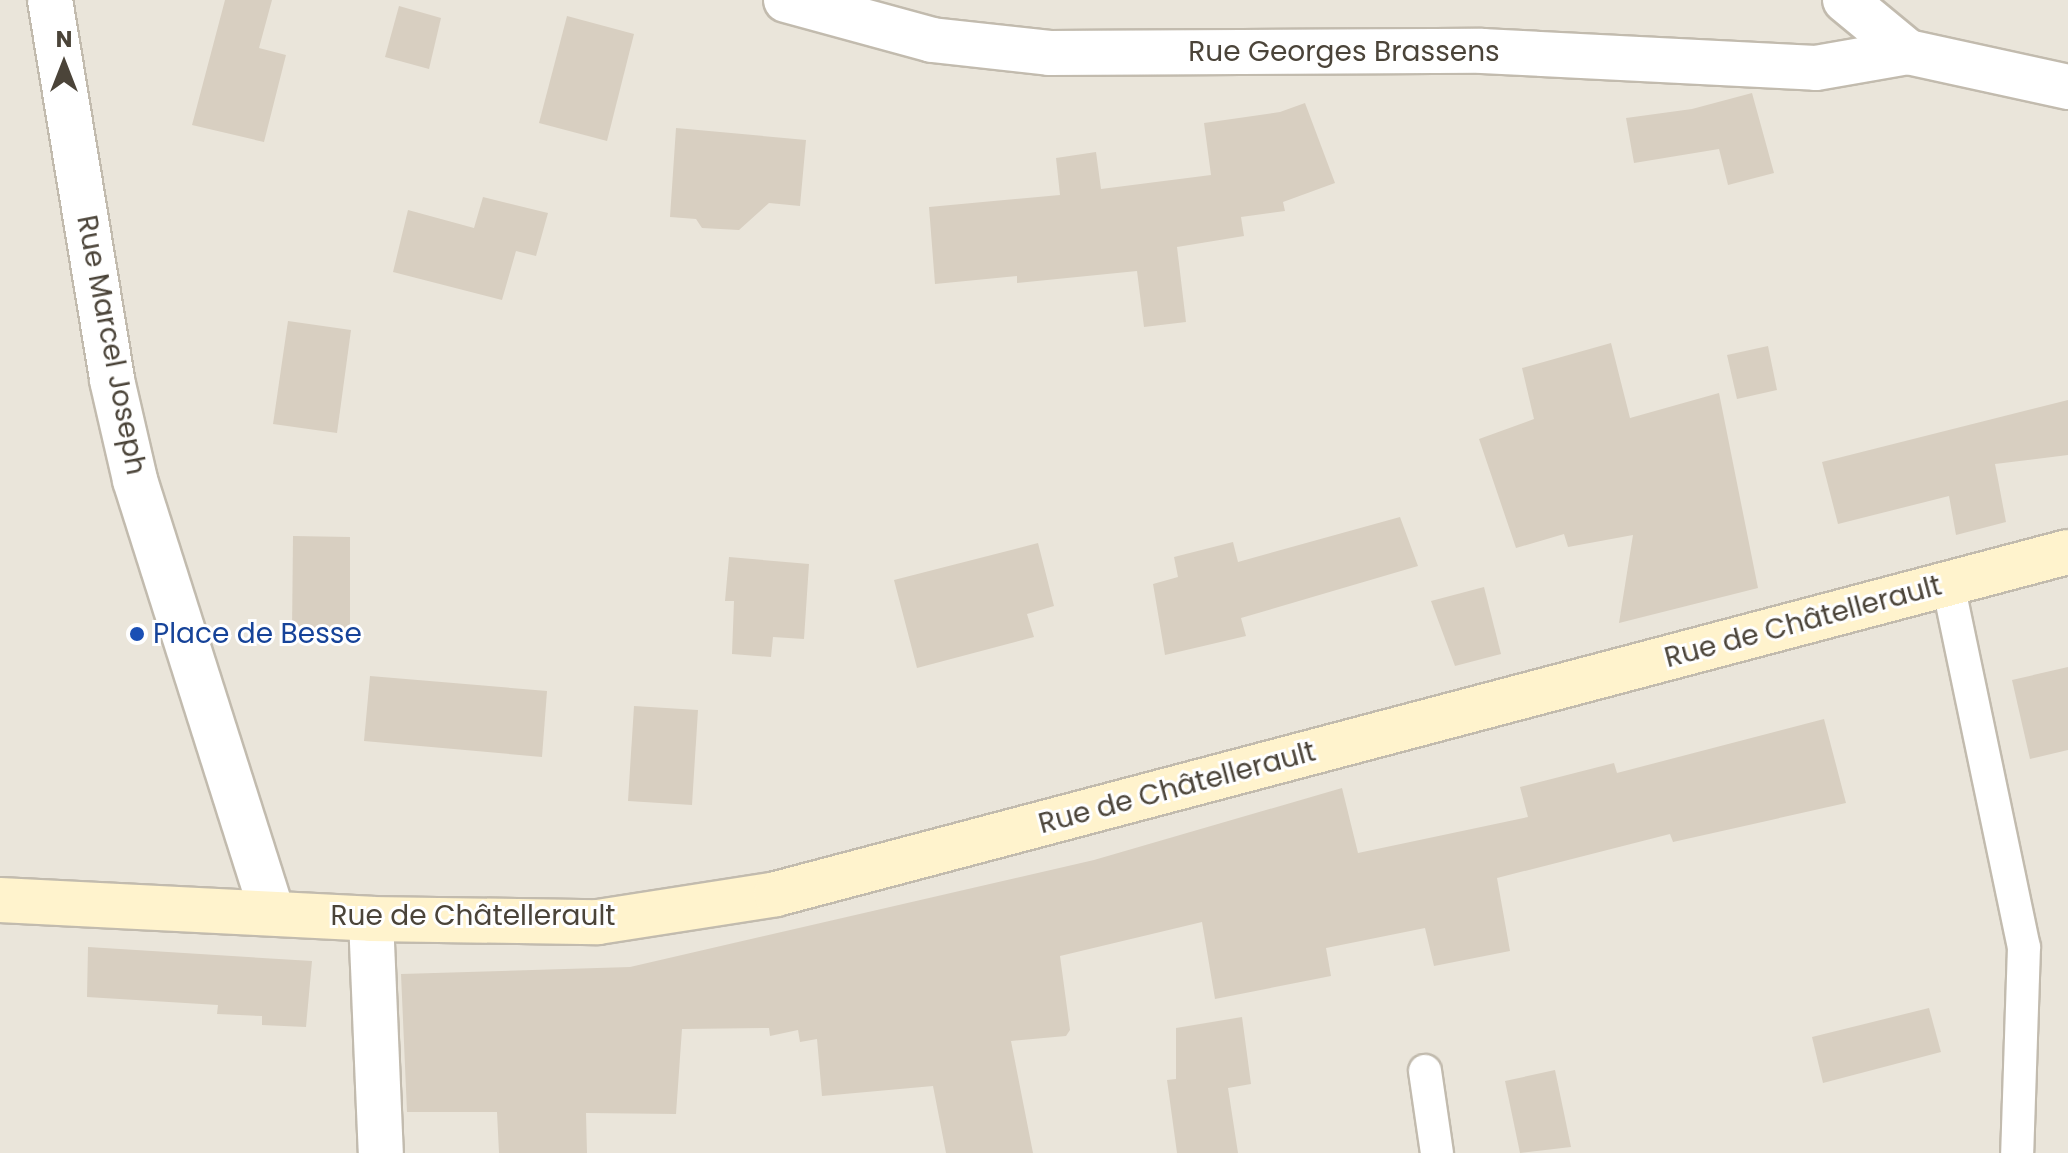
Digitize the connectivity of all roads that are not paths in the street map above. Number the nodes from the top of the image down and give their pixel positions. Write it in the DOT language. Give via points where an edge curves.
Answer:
graph roads {
  1 [pos="50,0"];
  2 [pos="786,0"];
  3 [pos="1845,0"];
  4 [pos="1908,52"];
  5 [pos="2068,87"];
  6 [pos="2068,552"];
  7 [pos="1948,584"];
  8 [pos="0,900"];
  9 [pos="272,912"];
  10 [pos="371,919"];
  11 [pos="1425,1071"];
  12 [pos="381,1153"];
  13 [pos="1437,1153"];
  14 [pos="2017,1153"];
  1 -- 9 [label="street, Rue Marcel Joseph" via="112,380 135,480"];
  2 -- 4 [label="street, Rue Georges Brassens" via="932,40 1049,53 1482,51 1816,68"];
  3 -- 4 [label="street"];
  4 -- 5 [label="street"];
  6 -- 7 [label="main road, Rue de Châtellerault"];
  7 -- 10 [label="main road, Rue de Châtellerault" via="776,894 598,922"];
  7 -- 14 [label="lane" via="2024,947"];
  8 -- 9 [label="main road, Rue de Châtellerault"];
  9 -- 10 [label="main road, Rue de Châtellerault"];
  10 -- 12 [label="street"];
  11 -- 13 [label="lane"];
}
